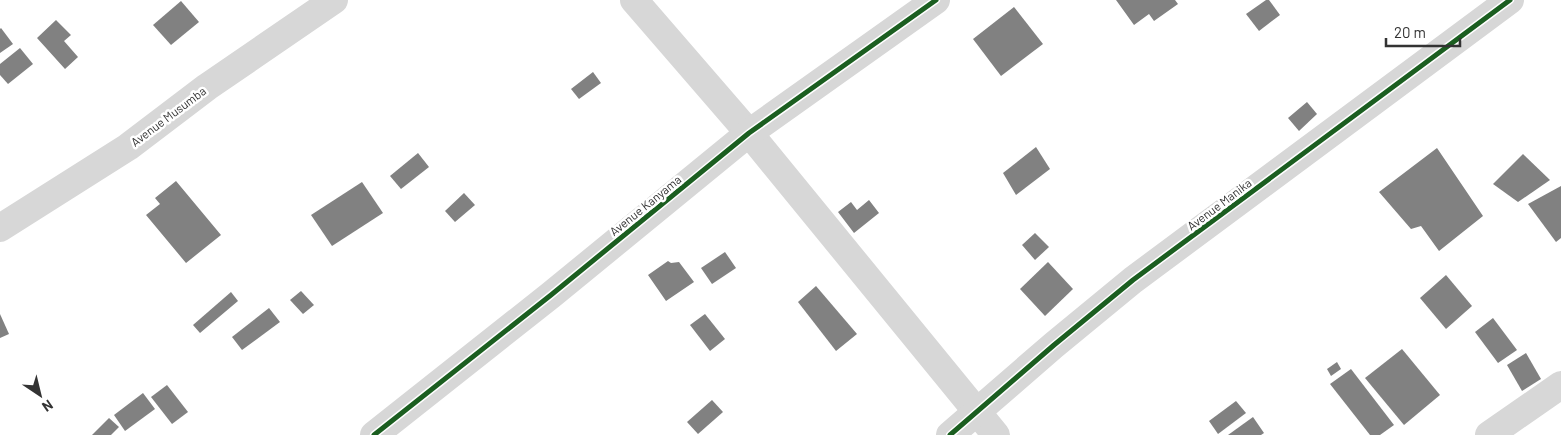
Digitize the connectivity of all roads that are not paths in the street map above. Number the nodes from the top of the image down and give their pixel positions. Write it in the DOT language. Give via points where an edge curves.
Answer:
graph roads {
  1 [pos="334,0"];
  2 [pos="634,0"];
  3 [pos="936,0"];
  4 [pos="1510,0"];
  5 [pos="749,133"];
  6 [pos="0,228"];
  7 [pos="1561,385"];
  8 [pos="976,411"];
  9 [pos="374,435"];
  10 [pos="950,435"];
  11 [pos="996,435"];
  12 [pos="1489,435"];
  1 -- 6 [label="street, Avenue Musumba" via="207,87 128,147"];
  2 -- 5 [label="street"];
  3 -- 5 [label="street, Avenue Kanyama"];
  4 -- 8 [label="street, Avenue Manika" via="1133,280"];
  5 -- 8 [label="street"];
  5 -- 9 [label="street, Avenue Kanyama"];
  7 -- 12 [label="street"];
  8 -- 10 [label="street, Avenue Manika"];
  8 -- 11 [label="street"];
}
